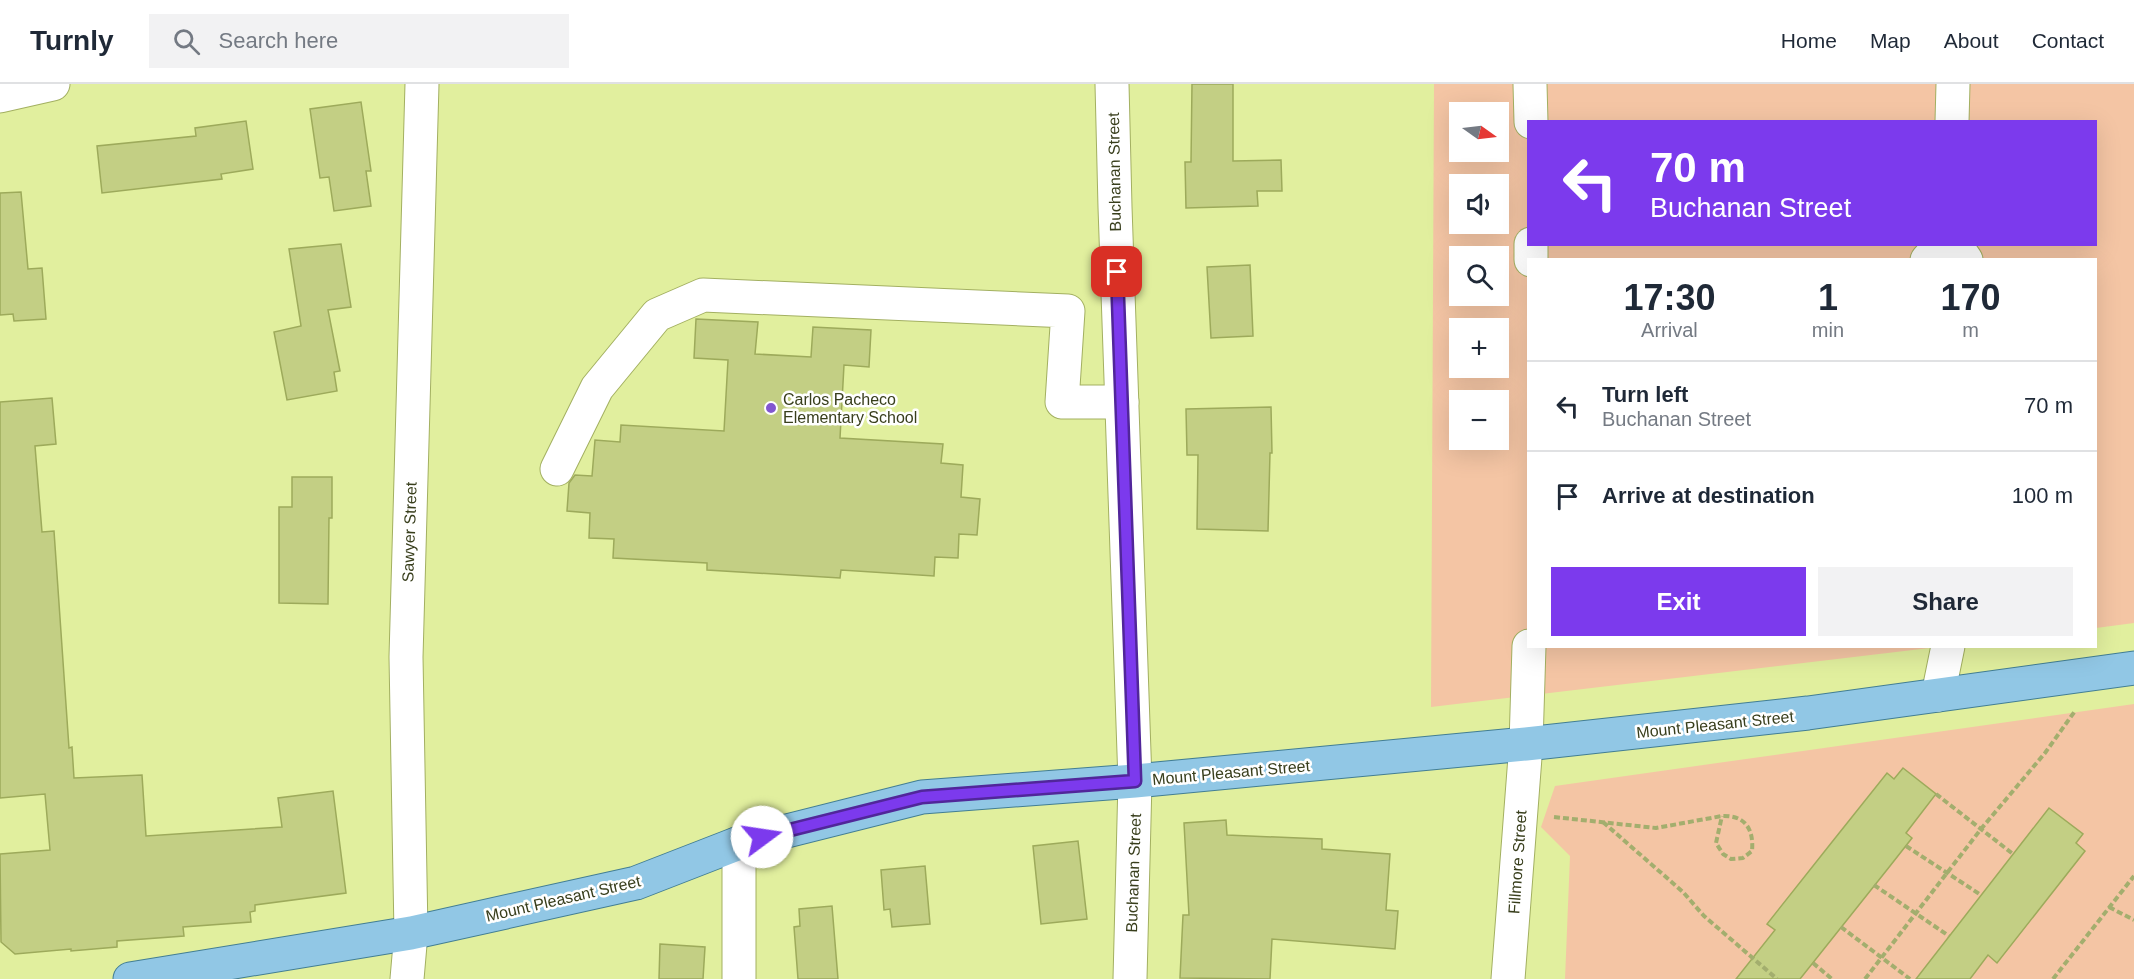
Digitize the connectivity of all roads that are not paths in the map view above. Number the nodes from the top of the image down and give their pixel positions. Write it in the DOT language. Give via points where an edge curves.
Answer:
graph roads {
  1 [pos="53,84"];
  2 [pos="422,84"];
  3 [pos="1112,84"];
  4 [pos="1530,84"];
  5 [pos="1953,84"];
  6 [pos="0,96"];
  7 [pos="1531,120"];
  8 [pos="1952,120"];
  9 [pos="1939,246"];
  10 [pos="1929,258"];
  11 [pos="1122,402"];
  12 [pos="557,469"];
  13 [pos="1529,648"];
  14 [pos="1948,648"];
  15 [pos="2134,668"];
  16 [pos="1938,696"];
  17 [pos="1526,744"];
  18 [pos="1135,781"];
  19 [pos="739,843"];
  20 [pos="411,933"];
  21 [pos="130,979"];
  22 [pos="407,979"];
  23 [pos="740,979"];
  24 [pos="1130,979"];
  25 [pos="1508,979"];
  1 -- 6 [label="street"];
  2 -- 20 [label="street, Sawyer Street" via="406,657"];
  3 -- 11 [label="street, Buchanan Street"];
  4 -- 7 [label="street"];
  5 -- 8 [label="street"];
  9 -- 10 [label="street"];
  11 -- 12 [label="street" via="1062,402 1068,311 703,295 657,315 597,388"];
  11 -- 18 [label="street, Buchanan Street"];
  13 -- 17 [label="street, Fillmore Street"];
  14 -- 16 [label="street"];
  15 -- 16 [label="main road, Mount Pleasant Street"];
  16 -- 17 [label="main road, Mount Pleasant Street"];
  17 -- 18 [label="main road, Mount Pleasant Street"];
  17 -- 25 [label="street, Fillmore Street"];
  18 -- 19 [label="main road, Mount Pleasant Street" via="922,797"];
  18 -- 24 [label="street, Buchanan Street"];
  19 -- 20 [label="main road, Mount Pleasant Street" via="636,883"];
  19 -- 23 [label="street"];
  20 -- 21 [label="main road, Mount Pleasant Street"];
  20 -- 22 [label="street, Sawyer Street"];
}
